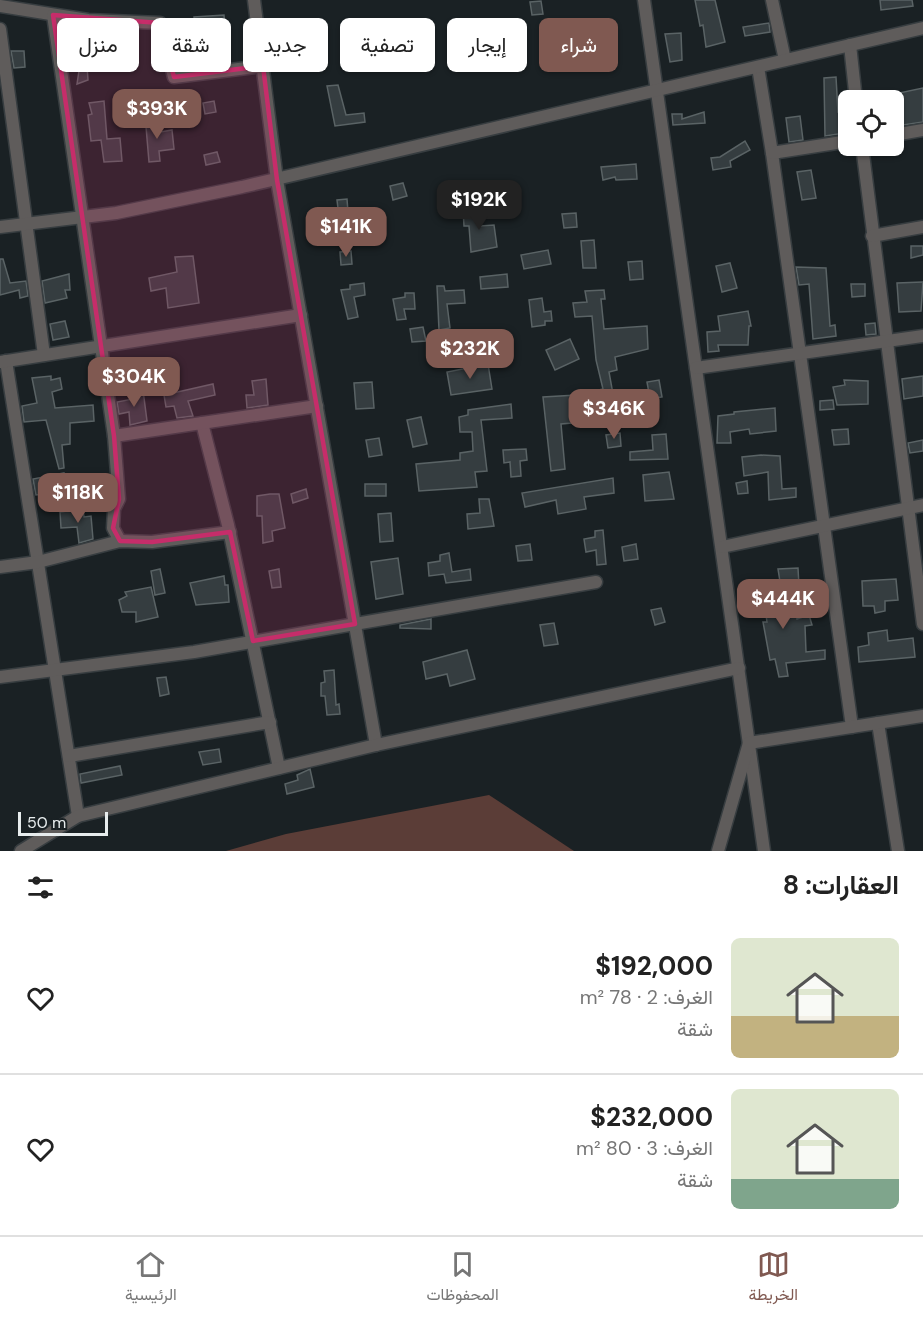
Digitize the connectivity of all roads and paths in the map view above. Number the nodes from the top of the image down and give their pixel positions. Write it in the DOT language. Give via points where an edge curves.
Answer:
graph roads {
  1 [pos="254,0"];
  2 [pos="644,0"];
  3 [pos="772,0"];
  4 [pos="0,6"];
  5 [pos="53,15"];
  6 [pos="256,18"];
  7 [pos="923,28"];
  8 [pos="0,29"];
  9 [pos="850,45"];
  10 [pos="785,60"];
  11 [pos="758,67"];
  12 [pos="243,68"];
  13 [pos="264,72"];
  14 [pos="657,88"];
  15 [pos="855,90"];
  16 [pos="923,130"];
  17 [pos="904,133"];
  18 [pos="838,143"];
  19 [pos="772,153"];
  20 [pos="863,156"];
  21 [pos="277,180"];
  22 [pos="82,217"];
  23 [pos="27,224"];
  24 [pos="0,227"];
  25 [pos="923,227"];
  26 [pos="872,236"];
  27 [pos="301,315"];
  28 [pos="923,336"];
  29 [pos="888,341"];
  30 [pos="100,346"];
  31 [pos="798,354"];
  32 [pos="44,355"];
  33 [pos="3,362"];
  34 [pos="696,368"];
  35 [pos="317,406"];
  36 [pos="202,423"];
  37 [pos="114,436"];
  38 [pos="923,505"];
  39 [pos="909,508"];
  40 [pos="823,526"];
  41 [pos="230,532"];
  42 [pos="120,541"];
  43 [pos="722,547"];
  44 [pos="38,562"];
  45 [pos="0,567"];
  46 [pos="596,582"];
  47 [pos="355,624"];
  48 [pos="923,624"];
  49 [pos="253,641"];
  50 [pos="739,668"];
  51 [pos="55,669"];
  52 [pos="0,677"];
  53 [pos="923,716"];
  54 [pos="270,722"];
  55 [pos="878,723"];
  56 [pos="852,727"];
  57 [pos="749,743"];
  58 [pos="376,745"];
  59 [pos="69,756"];
  60 [pos="279,768"];
  61 [pos="78,816"];
  62 [pos="21,851"];
  63 [pos="718,851"];
  64 [pos="764,851"];
  65 [pos="898,851"];
  1 -- 6 [label="street"];
  2 -- 14 [label="street"];
  3 -- 10 [label="street"];
  4 -- 5 [label="street"];
  5 -- 12 [label="street" via="160,23 174,77"];
  5 -- 22 [label="street"];
  7 -- 9 [label="street"];
  8 -- 23 [label="street"];
  9 -- 10 [label="street"];
  9 -- 15 [label="street"];
  10 -- 11 [label="street"];
  11 -- 14 [label="street"];
  11 -- 19 [label="street"];
  13 -- 21 [label="street"];
  14 -- 21 [label="street"];
  14 -- 34 [label="street"];
  16 -- 17 [label="street"];
  18 -- 19 [label="street"];
  19 -- 31 [label="street"];
  20 -- 26 [label="street"];
  21 -- 22 [label="street"];
  21 -- 27 [label="street"];
  22 -- 23 [label="street"];
  22 -- 30 [label="street"];
  23 -- 24 [label="street"];
  23 -- 32 [label="street"];
  25 -- 26 [label="street"];
  26 -- 29 [label="street"];
  27 -- 30 [label="street"];
  27 -- 35 [label="street"];
  28 -- 29 [label="street"];
  29 -- 31 [label="street"];
  29 -- 39 [label="street"];
  30 -- 32 [label="street"];
  30 -- 37 [label="street"];
  31 -- 34 [label="street"];
  31 -- 40 [label="street"];
  32 -- 33 [label="street"];
  33 -- 44 [label="street"];
  34 -- 43 [label="street"];
  35 -- 36 [label="street"];
  35 -- 47 [label="street"];
  36 -- 37 [label="street"];
  36 -- 41 [label="street"];
  37 -- 42 [label="street" via="119,499 113,528"];
  38 -- 39 [label="street"];
  39 -- 40 [label="street"];
  39 -- 48 [label="street"];
  40 -- 43 [label="street"];
  40 -- 56 [label="street"];
  41 -- 42 [label="street" via="152,542"];
  41 -- 49 [label="street"];
  42 -- 44 [label="street"];
  43 -- 50 [label="street"];
  44 -- 45 [label="street"];
  44 -- 51 [label="street"];
  46 -- 47 [label="street"];
  47 -- 49 [label="street"];
  47 -- 58 [label="street"];
  49 -- 51 [label="street"];
  49 -- 54 [label="street"];
  50 -- 57 [label="street"];
  50 -- 58 [label="street"];
  51 -- 52 [label="street"];
  51 -- 59 [label="street"];
  53 -- 55 [label="street"];
  54 -- 59 [label="street"];
  54 -- 60 [label="street"];
  55 -- 56 [label="street"];
  55 -- 65 [label="street"];
  56 -- 57 [label="street"];
  57 -- 63 [label="street"];
  57 -- 64 [label="street"];
  58 -- 60 [label="street"];
  59 -- 61 [label="street"];
  60 -- 61 [label="street"];
  61 -- 62 [label="street"];
}
